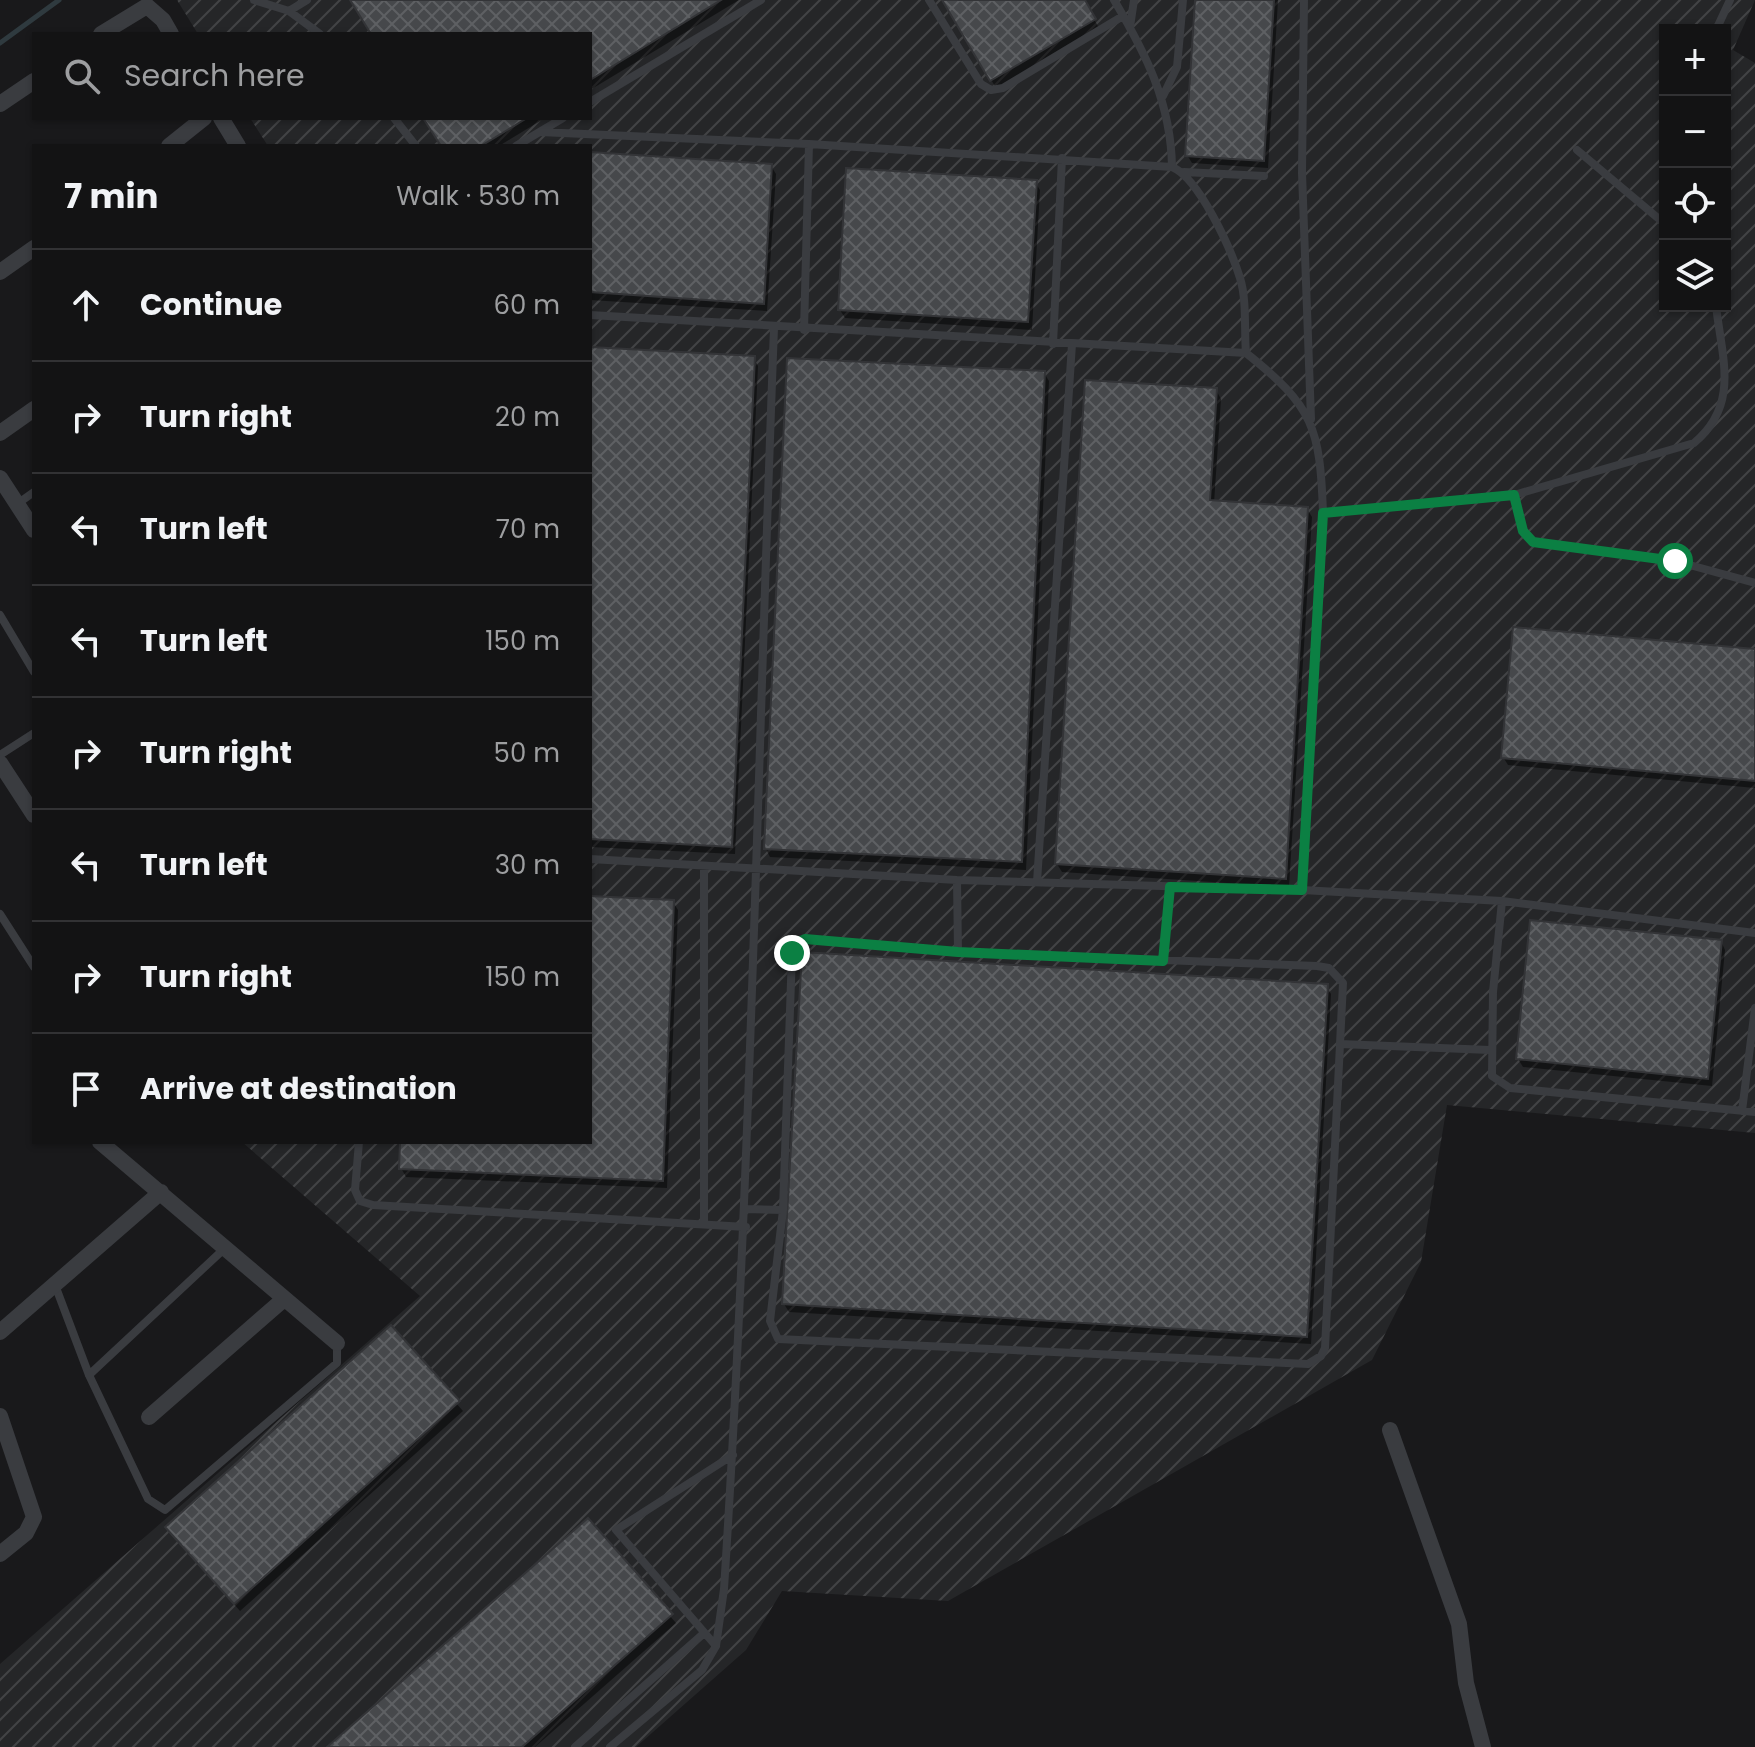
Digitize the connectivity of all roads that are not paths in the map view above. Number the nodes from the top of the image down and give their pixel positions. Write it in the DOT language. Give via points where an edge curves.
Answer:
graph roads {
  1 [pos="254,0"];
  2 [pos="307,0"];
  3 [pos="761,0"];
  4 [pos="929,0"];
  5 [pos="1114,0"];
  6 [pos="1134,0"];
  7 [pos="1183,0"];
  8 [pos="1304,0"];
  9 [pos="1728,1"];
  10 [pos="289,11"];
  11 [pos="1123,16"];
  12 [pos="1719,24"];
  13 [pos="1130,28"];
  14 [pos="104,32"];
  15 [pos="170,32"];
  16 [pos="317,32"];
  17 [pos="32,82"];
  18 [pos="1163,96"];
  19 [pos="592,101"];
  20 [pos="0,104"];
  21 [pos="202,120"];
  22 [pos="222,120"];
  23 [pos="396,120"];
  24 [pos="560,120"];
  25 [pos="540,132"];
  26 [pos="172,144"];
  27 [pos="237,144"];
  28 [pos="414,144"];
  29 [pos="519,144"];
  30 [pos="809,144"];
  31 [pos="1577,150"];
  32 [pos="1062,158"];
  33 [pos="1172,167"];
  34 [pos="1183,172"];
  35 [pos="1264,176"];
  36 [pos="1659,219"];
  37 [pos="32,249"];
  38 [pos="0,272"];
  39 [pos="1717,312"];
  40 [pos="592,315"];
  41 [pos="774,328"];
  42 [pos="804,330"];
  43 [pos="1053,344"];
  44 [pos="1072,344"];
  45 [pos="1246,353"];
  46 [pos="32,410"];
  47 [pos="1311,420"];
  48 [pos="0,433"];
  49 [pos="0,478"];
  50 [pos="32,493"];
  51 [pos="1514,495"];
  52 [pos="17,504"];
  53 [pos="1323,513"];
  54 [pos="32,527"];
  55 [pos="1755,583"];
  56 [pos="0,615"];
  57 [pos="32,669"];
  58 [pos="32,734"];
  59 [pos="0,755"];
  60 [pos="0,764"];
  61 [pos="32,812"];
  62 [pos="592,859"];
  63 [pos="704,868"];
  64 [pos="753,870"];
  65 [pos="957,880"];
  66 [pos="1037,882"];
  67 [pos="1170,887"];
  68 [pos="1302,890"];
  69 [pos="1502,901"];
  70 [pos="0,914"];
  71 [pos="1755,933"];
  72 [pos="958,952"];
  73 [pos="1163,961"];
  74 [pos="32,964"];
  75 [pos="1755,1008"];
  76 [pos="1340,1044"];
  77 [pos="1490,1050"];
  78 [pos="1742,1111"];
  79 [pos="1755,1112"];
  80 [pos="102,1144"];
  81 [pos="359,1144"];
  82 [pos="161,1192"];
  83 [pos="746,1209"];
  84 [pos="783,1210"];
  85 [pos="704,1224"];
  86 [pos="746,1227"];
  87 [pos="224,1249"];
  88 [pos="55,1284"];
  89 [pos="284,1299"];
  90 [pos="0,1332"];
  91 [pos="337,1343"];
  92 [pos="89,1375"];
  93 [pos="0,1416"];
  94 [pos="149,1417"];
  95 [pos="1390,1430"];
  96 [pos="5,1444"];
  97 [pos="733,1455"];
  98 [pos="0,1554"];
  99 [pos="703,1634"];
  100 [pos="716,1646"];
  101 [pos="575,1747"];
  102 [pos="610,1747"];
  103 [pos="1483,1747"];
  1 -- 10 [label="lane"];
  2 -- 10 [label="lane"];
  3 -- 19 [label="lane"];
  4 -- 11 [label="lane" via="981,84 991,90 1003,88"];
  5 -- 11 [label="lane"];
  6 -- 13 [label="lane"];
  7 -- 18 [label="lane" via="1177,67"];
  8 -- 47 [label="lane" via="1302,173"];
  9 -- 12 [label="lane"];
  10 -- 16 [label="lane"];
  11 -- 13 [label="lane"];
  13 -- 18 [label="lane"];
  14 -- 15 [label="street" via="147,6"];
  17 -- 20 [label="street"];
  18 -- 33 [label="lane"];
  21 -- 26 [label="street"];
  22 -- 27 [label="street"];
  23 -- 28 [label="lane"];
  24 -- 25 [label="lane"];
  25 -- 29 [label="lane"];
  25 -- 30 [label="lane"];
  30 -- 32 [label="lane"];
  30 -- 42 [label="lane"];
  31 -- 36 [label="lane"];
  32 -- 33 [label="lane"];
  32 -- 43 [label="lane"];
  33 -- 34 [label="lane"];
  34 -- 35 [label="lane"];
  34 -- 45 [label="lane" via="1206,206 1241,279"];
  37 -- 38 [label="street"];
  39 -- 51 [label="lane" via="1725,393 1708,431 1694,443"];
  40 -- 41 [label="lane"];
  41 -- 42 [label="lane"];
  41 -- 64 [label="lane"];
  42 -- 43 [label="lane"];
  43 -- 44 [label="lane"];
  44 -- 45 [label="lane"];
  44 -- 66 [label="lane"];
  45 -- 47 [label="lane" via="1278,379"];
  46 -- 48 [label="street"];
  47 -- 53 [label="lane" via="1321,458"];
  49 -- 52 [label="street"];
  50 -- 52 [label="lane"];
  51 -- 53 [label="lane"];
  51 -- 55 [label="lane" via="1523,531 1533,542 1675,561"];
  52 -- 54 [label="street"];
  53 -- 68 [label="lane"];
  56 -- 57 [label="lane"];
  58 -- 59 [label="lane"];
  60 -- 61 [label="street"];
  62 -- 63 [label="lane"];
  63 -- 64 [label="lane"];
  63 -- 85 [label="lane"];
  64 -- 65 [label="lane"];
  64 -- 83 [label="lane"];
  65 -- 66 [label="lane"];
  65 -- 72 [label="lane"];
  66 -- 67 [label="lane"];
  67 -- 68 [label="lane"];
  67 -- 73 [label="lane"];
  68 -- 69 [label="lane"];
  69 -- 71 [label="lane"];
  69 -- 77 [label="lane"];
  70 -- 74 [label="lane"];
  72 -- 73 [label="lane"];
  72 -- 84 [label="lane" via="805,939 794,944"];
  73 -- 76 [label="lane" via="1329,968 1343,983"];
  75 -- 78 [label="lane"];
  76 -- 77 [label="lane"];
  76 -- 84 [label="lane" via="1325,1348 1308,1364 778,1339 770,1321"];
  77 -- 78 [label="lane" via="1492,1076 1510,1088"];
  78 -- 79 [label="lane"];
  80 -- 82 [label="street"];
  81 -- 85 [label="lane" via="355,1190 360,1201 373,1205"];
  82 -- 87 [label="street"];
  82 -- 88 [label="street"];
  83 -- 84 [label="lane"];
  83 -- 86 [label="lane"];
  85 -- 86 [label="lane"];
  86 -- 97 [label="lane"];
  87 -- 89 [label="street"];
  87 -- 92 [label="lane"];
  88 -- 90 [label="street"];
  88 -- 92 [label="lane"];
  89 -- 91 [label="street"];
  89 -- 94 [label="street"];
  91 -- 92 [label="lane" via="337,1363 165,1510 148,1499"];
  93 -- 96 [label="street"];
  95 -- 103 [label="street" via="1459,1624 1466,1683"];
  96 -- 98 [label="street" via="34,1517 26,1533"];
  97 -- 99 [label="lane" via="616,1530"];
  97 -- 100 [label="lane"];
  99 -- 100 [label="lane"];
  99 -- 101 [label="lane"];
  100 -- 102 [label="lane" via="702,1670"];
}
